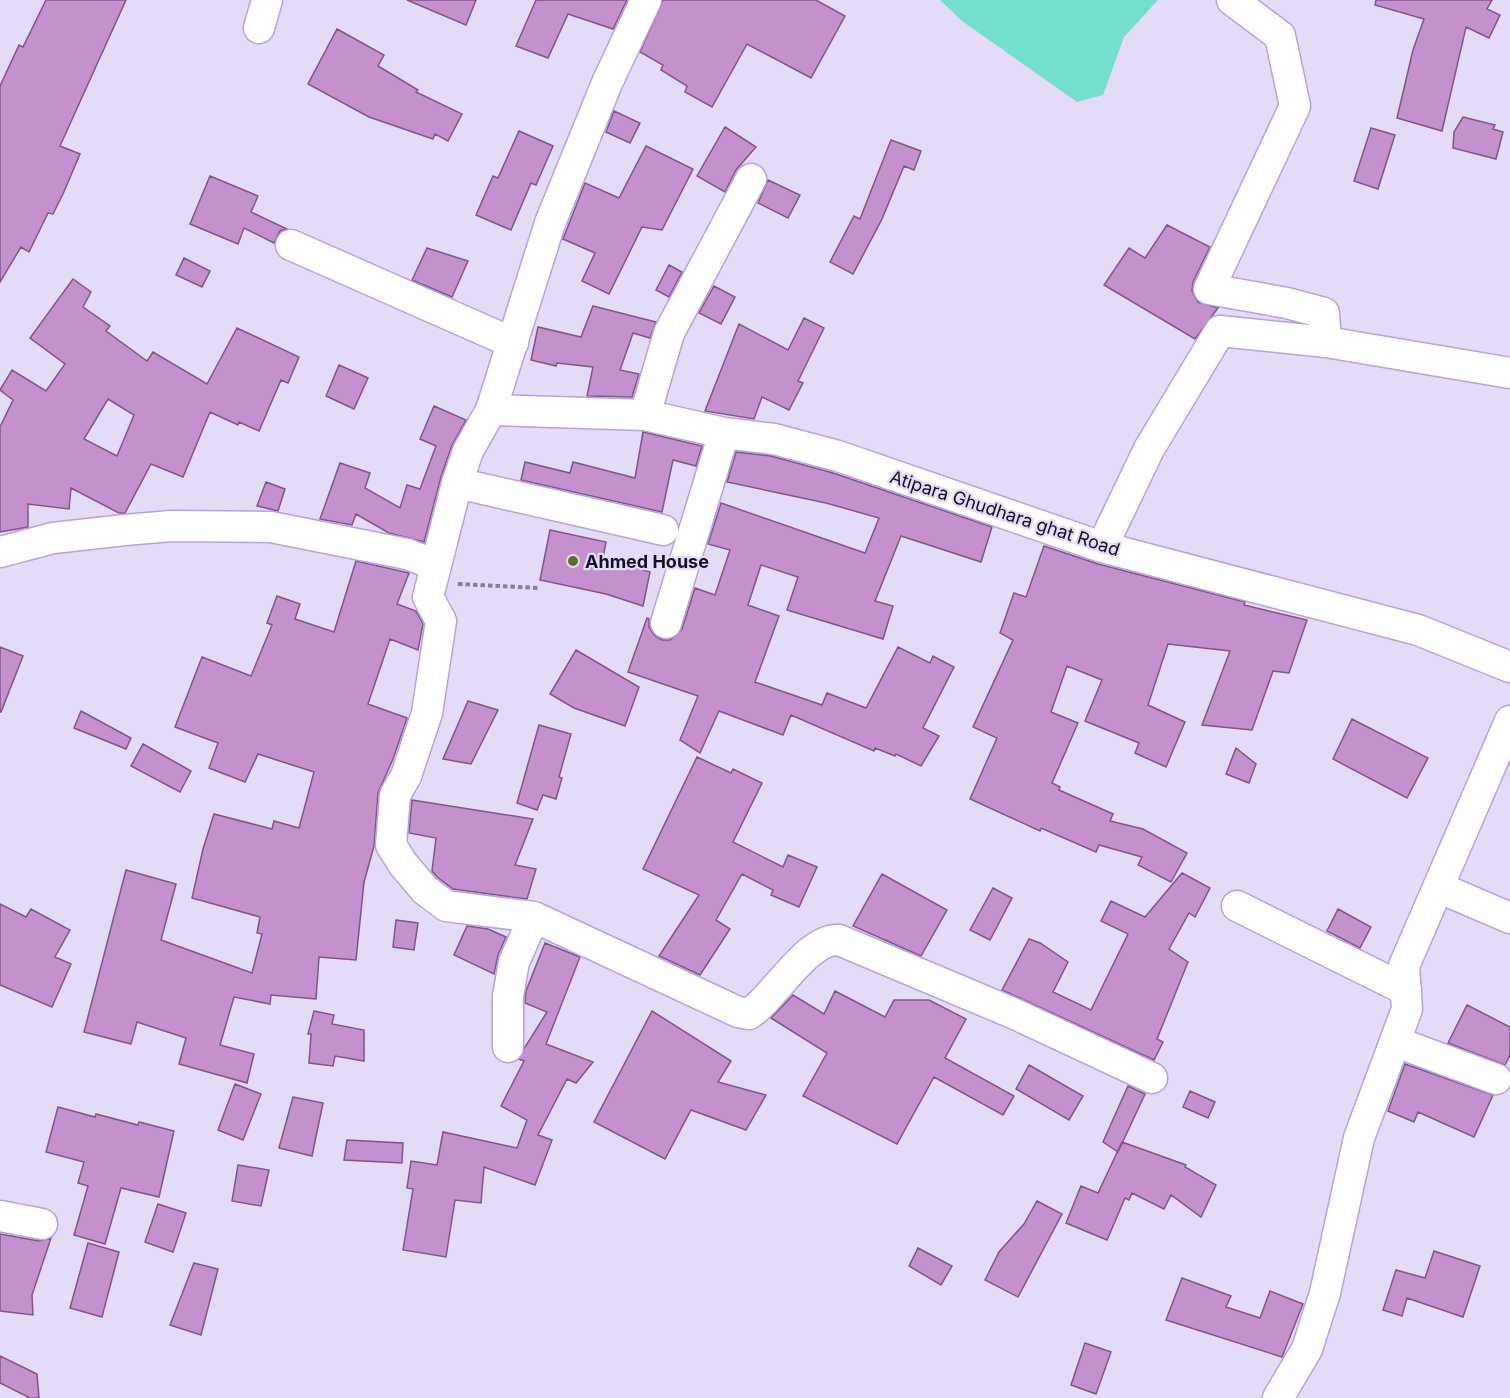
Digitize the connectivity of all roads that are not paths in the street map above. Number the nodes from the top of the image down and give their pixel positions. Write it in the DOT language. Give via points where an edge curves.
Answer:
graph roads {
  1 [pos="646,0"];
  2 [pos="1232,0"];
  3 [pos="751,179"];
  4 [pos="291,245"];
  5 [pos="1209,289"];
  6 [pos="1220,331"];
  7 [pos="1326,342"];
  8 [pos="513,343"];
  9 [pos="1510,373"];
  10 [pos="491,410"];
  11 [pos="645,415"];
  12 [pos="724,434"];
  13 [pos="457,483"];
  14 [pos="663,530"];
  15 [pos="1102,547"];
  16 [pos="0,552"];
  17 [pos="446,575"];
  18 [pos="666,623"];
  19 [pos="1510,667"];
  20 [pos="1510,721"];
  21 [pos="1440,888"];
  22 [pos="1237,906"];
  23 [pos="534,917"];
  24 [pos="1510,918"];
  25 [pos="1406,990"];
  26 [pos="1396,1042"];
  27 [pos="508,1047"];
  28 [pos="1152,1078"];
  29 [pos="1496,1079"];
  30 [pos="0,1216"];
  31 [pos="42,1224"];
  32 [pos="1278,1398"];
  1 -- 8 [label="street" via="606,83 550,223"];
  2 -- 5 [label="street" via="1280,36 1294,106"];
  3 -- 11 [label="street" via="669,333"];
  4 -- 8 [label="street"];
  5 -- 6 [label="street" via="1224,310"];
  5 -- 7 [label="street" via="1324,313"];
  6 -- 7 [label="street"];
  6 -- 15 [label="street" via="1149,449"];
  7 -- 9 [label="street"];
  8 -- 10 [label="street"];
  10 -- 11 [label="street, Atipara Ghudhara ghat Road"];
  10 -- 13 [label="street" via="468,451"];
  11 -- 12 [label="street, Atipara Ghudhara ghat Road"];
  12 -- 15 [label="street, Atipara Ghudhara ghat Road" via="774,439 838,456"];
  12 -- 18 [label="street"];
  13 -- 14 [label="street"];
  13 -- 17 [label="street"];
  15 -- 19 [label="street, Atipara Ghudhara ghat Road" via="1418,630"];
  16 -- 17 [label="street" via="52,538 125,530 171,526 271,527 407,554"];
  17 -- 23 [label="street" via="428,597 441,621 435,671 427,713 406,776 394,795 391,845 425,890 446,906"];
  20 -- 21 [label="street"];
  21 -- 24 [label="street"];
  21 -- 25 [label="street" via="1404,966"];
  22 -- 25 [label="street"];
  23 -- 27 [label="street" via="514,962 508,996"];
  23 -- 28 [label="street" via="738,1012 750,1014 818,947 832,939 839,940 1015,1014"];
  25 -- 26 [label="street" via="1407,1009"];
  26 -- 29 [label="street"];
  26 -- 32 [label="street" via="1359,1138 1325,1293 1307,1349"];
  30 -- 31 [label="street"];
}
